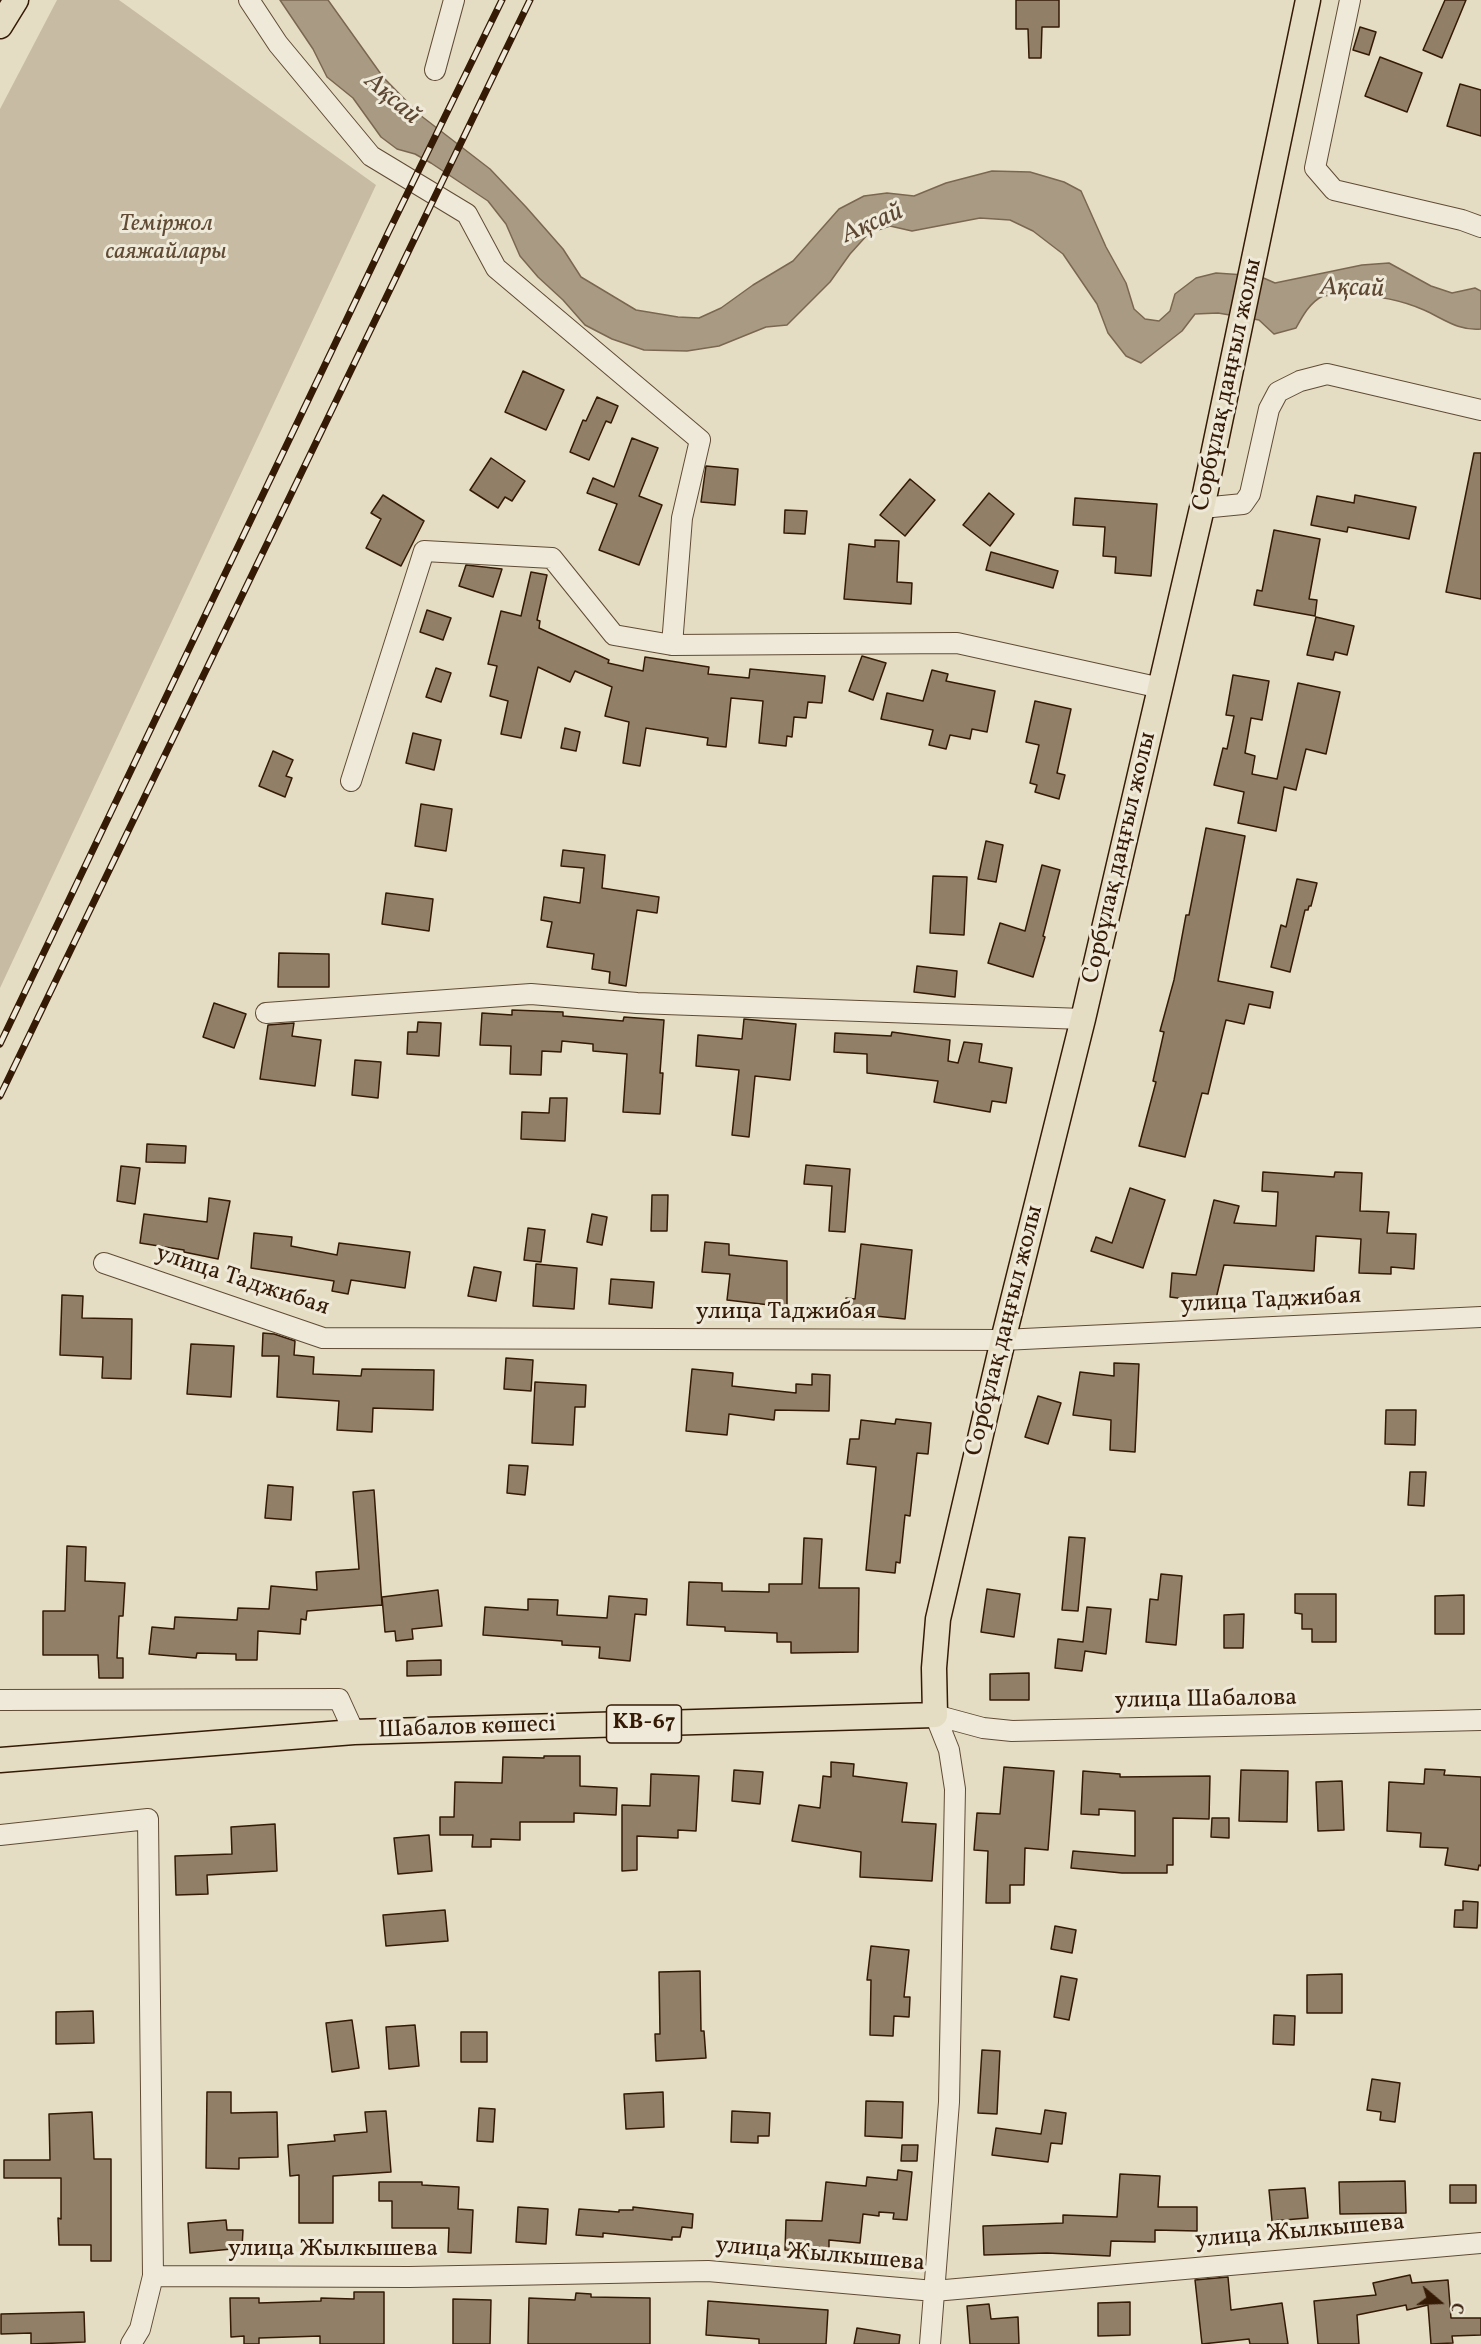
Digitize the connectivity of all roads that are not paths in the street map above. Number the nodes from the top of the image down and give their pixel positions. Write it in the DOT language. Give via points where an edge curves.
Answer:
graph roads {
  1 [pos="16,0"];
  2 [pos="249,0"];
  3 [pos="454,0"];
  4 [pos="1308,0"];
  5 [pos="1350,0"];
  6 [pos="0,26"];
  7 [pos="435,70"];
  8 [pos="1481,227"];
  9 [pos="1481,410"];
  10 [pos="1203,508"];
  11 [pos="672,645"];
  12 [pos="1161,687"];
  13 [pos="351,781"];
  14 [pos="266,1013"];
  15 [pos="1083,1019"];
  16 [pos="104,1263"];
  17 [pos="1481,1317"];
  18 [pos="1003,1340"];
  19 [pos="0,1700"];
  20 [pos="935,1715"];
  21 [pos="1481,1720"];
  22 [pos="354,1732"];
  23 [pos="0,1760"];
  24 [pos="0,1835"];
  25 [pos="1481,2243"];
  26 [pos="153,2276"];
  27 [pos="934,2291"];
  28 [pos="131,2344"];
  29 [pos="930,2344"];
  1 -- 6 [label="main road"];
  2 -- 11 [label="street" via="278,44 371,156 467,214 496,268 700,440 682,518"];
  3 -- 7 [label="street"];
  4 -- 10 [label="main road, Сорбұлақ даңғыл жолы"];
  5 -- 8 [label="street" via="1315,168 1334,190"];
  9 -- 10 [label="street" via="1328,374 1300,381 1278,392 1269,409 1250,494 1243,504"];
  10 -- 12 [label="main road, Сорбұлақ даңғыл жолы"];
  11 -- 12 [label="street" via="957,643"];
  11 -- 13 [label="street" via="614,635 552,558 424,551"];
  12 -- 15 [label="main road, Сорбұлақ даңғыл жолы"];
  14 -- 15 [label="street" via="531,994 638,1003"];
  15 -- 18 [label="main road, Сорбұлақ даңғыл жолы"];
  16 -- 18 [label="street, улица Таджибая" via="323,1338"];
  17 -- 18 [label="street, улица Таджибая"];
  18 -- 20 [label="main road, Сорбұлақ даңғыл жолы" via="938,1619"];
  19 -- 22 [label="street" via="339,1699"];
  20 -- 21 [label="street, улица Шабалова" via="1012,1731"];
  20 -- 22 [label="main road, Шабалов көшесі / KB-67"];
  20 -- 27 [label="street" via="949,1750 955,1789 949,2102"];
  22 -- 23 [label="main road, Шабалов көшесі"];
  24 -- 26 [label="street" via="148,1819"];
  25 -- 27 [label="street, улица Жылкышева"];
  26 -- 27 [label="street, улица Жылкышева" via="409,2277 708,2271"];
  26 -- 28 [label="street" via="140,2329"];
  27 -- 29 [label="street"];
}
